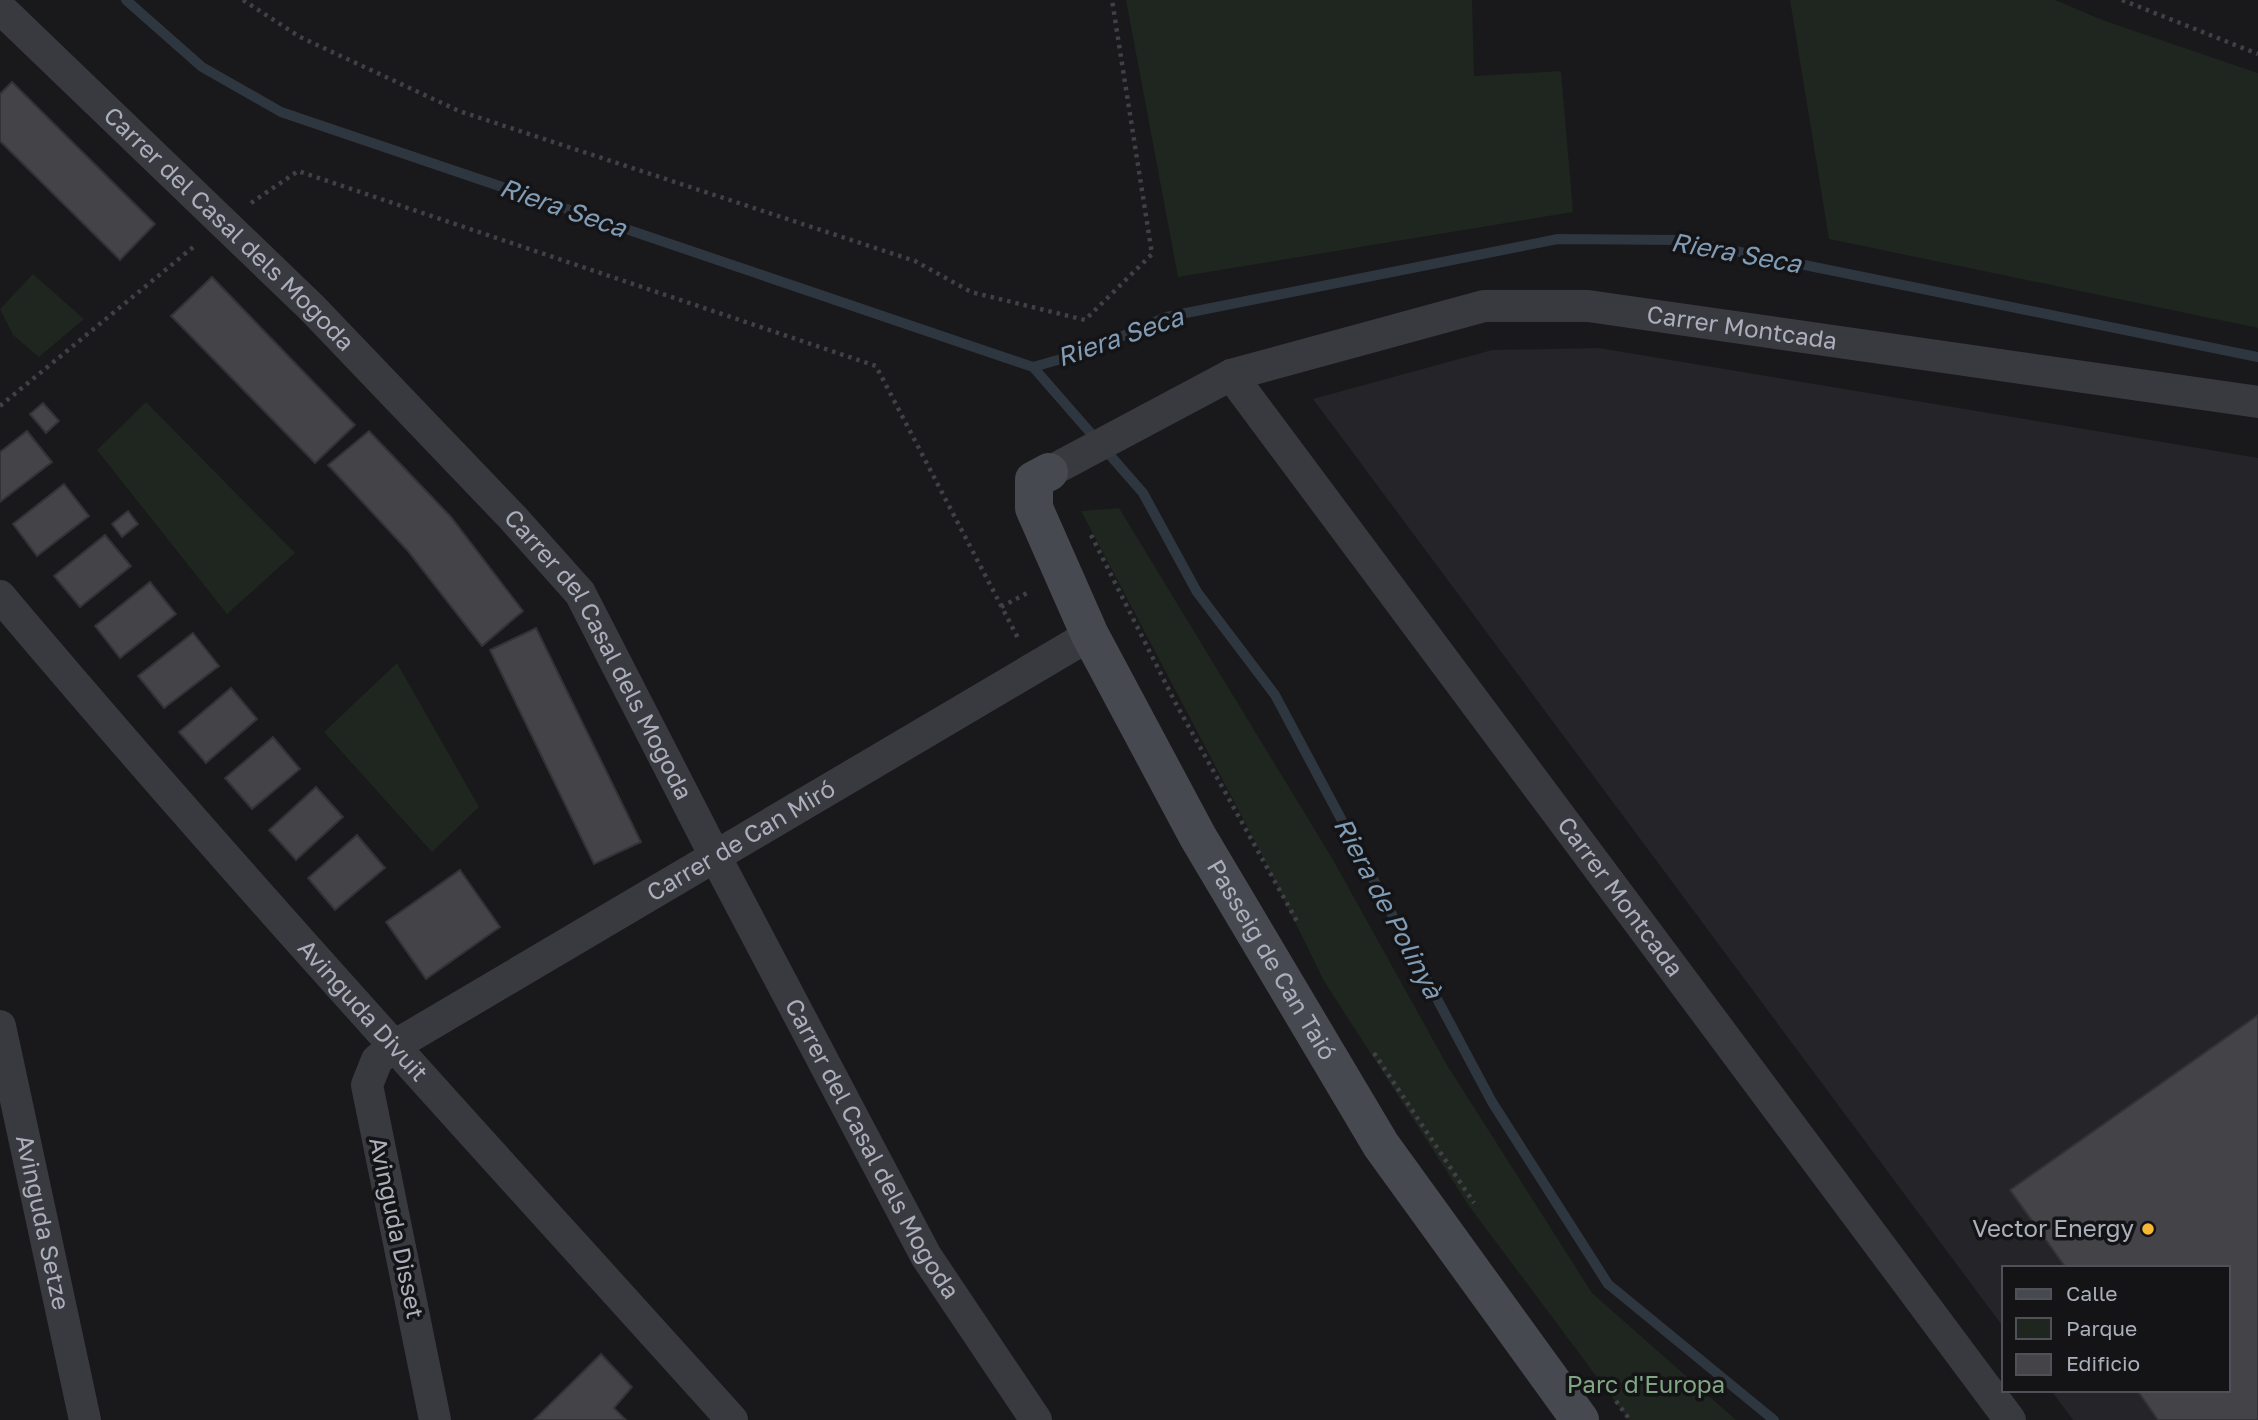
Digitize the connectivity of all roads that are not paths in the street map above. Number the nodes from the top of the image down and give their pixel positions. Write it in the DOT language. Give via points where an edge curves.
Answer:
graph roads {
  1 [pos="0,8"];
  2 [pos="1231,375"];
  3 [pos="2258,402"];
  4 [pos="1049,472"];
  5 [pos="0,596"];
  6 [pos="1090,635"];
  7 [pos="715,856"];
  8 [pos="0,1026"];
  9 [pos="394,1046"];
  10 [pos="85,1420"];
  11 [pos="435,1420"];
  12 [pos="732,1420"];
  13 [pos="1036,1420"];
  14 [pos="1580,1420"];
  15 [pos="2010,1420"];
  1 -- 7 [label="street, Carrer del Casal dels Mogoda" via="313,308 580,593"];
  2 -- 3 [label="street, Carrer Montcada" via="1484,306 1588,306"];
  2 -- 4 [label="street, Carrer Montcada"];
  2 -- 15 [label="street, Carrer Montcada"];
  4 -- 6 [label="main road, Passeig de Can Taió" via="1034,480 1034,508"];
  5 -- 9 [label="street, Avinguda Divuit"];
  6 -- 7 [label="street, Carrer de Can Miró"];
  6 -- 14 [label="main road, Passeig de Can Taió" via="1198,837 1381,1146"];
  7 -- 9 [label="street, Carrer de Can Miró"];
  7 -- 13 [label="street, Carrer del Casal dels Mogoda" via="926,1256"];
  8 -- 10 [label="street, Avinguda Setze"];
  9 -- 11 [label="street, Avinguda Disset" via="377,1060 367,1085"];
  9 -- 12 [label="street, Avinguda Divuit"];
}
